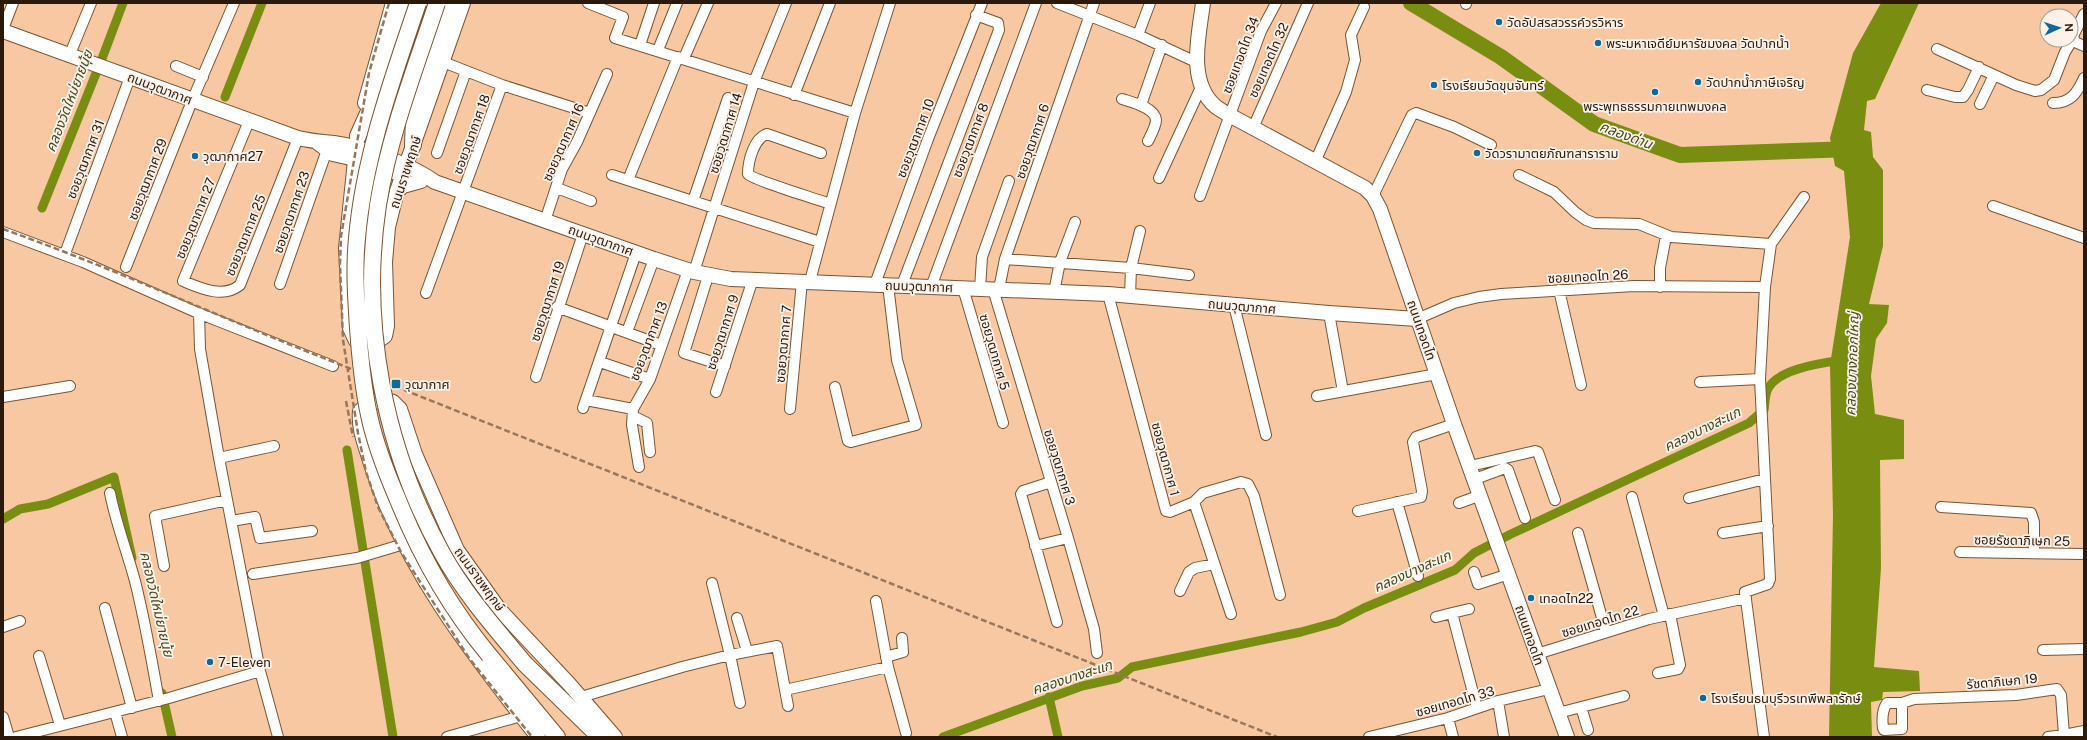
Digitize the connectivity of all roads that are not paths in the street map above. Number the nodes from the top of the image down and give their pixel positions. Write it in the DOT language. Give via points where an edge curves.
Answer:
graph roads {
  1 [pos="13,3"];
  2 [pos="91,3"];
  3 [pos="234,3"];
  4 [pos="393,3"];
  5 [pos="405,3"];
  6 [pos="418,3"];
  7 [pos="437,3"];
  8 [pos="450,3"];
  9 [pos="463,3"];
  10 [pos="588,3"];
  11 [pos="654,3"];
  12 [pos="677,3"];
  13 [pos="708,3"];
  14 [pos="786,3"];
  15 [pos="830,3"];
  16 [pos="890,3"];
  17 [pos="982,3"];
  18 [pos="1036,3"];
  19 [pos="1057,3"];
  20 [pos="1094,3"];
  21 [pos="1150,3"];
  22 [pos="1203,3"];
  23 [pos="1276,3"];
  24 [pos="1308,3"];
  25 [pos="609,7"];
  26 [pos="1364,7"];
  27 [pos="2084,14"];
  28 [pos="976,15"];
  29 [pos="1090,16"];
  30 [pos="2079,25"];
  31 [pos="3,30"];
  32 [pos="1138,35"];
  33 [pos="640,45"];
  34 [pos="1162,45"];
  35 [pos="2067,48"];
  36 [pos="1937,49"];
  37 [pos="658,50"];
  38 [pos="70,54"];
  39 [pos="681,57"];
  40 [pos="443,62"];
  41 [pos="1196,62"];
  42 [pos="176,66"];
  43 [pos="1979,68"];
  44 [pos="466,71"];
  45 [pos="607,74"];
  46 [pos="1994,75"];
  47 [pos="130,77"];
  48 [pos="203,77"];
  49 [pos="2084,78"];
  50 [pos="754,82"];
  51 [pos="502,84"];
  52 [pos="1202,85"];
  53 [pos="1927,90"];
  54 [pos="794,95"];
  55 [pos="728,98"];
  56 [pos="1122,99"];
  57 [pos="192,100"];
  58 [pos="2053,103"];
  59 [pos="1980,104"];
  60 [pos="1142,105"];
  61 [pos="590,113"];
  62 [pos="855,113"];
  63 [pos="1231,116"];
  64 [pos="248,121"];
  65 [pos="1253,128"];
  66 [pos="298,138"];
  67 [pos="1148,141"];
  68 [pos="413,145"];
  69 [pos="1491,145"];
  70 [pos="328,148"];
  71 [pos="356,148"];
  72 [pos="437,153"];
  73 [pos="821,153"];
  74 [pos="1315,162"];
  75 [pos="405,171"];
  76 [pos="1519,174"];
  77 [pos="612,175"];
  78 [pos="1159,178"];
  79 [pos="354,179"];
  80 [pos="427,179"];
  81 [pos="628,180"];
  82 [pos="1009,181"];
  83 [pos="557,188"];
  84 [pos="397,191"];
  85 [pos="464,192"];
  86 [pos="1200,196"];
  87 [pos="1373,196"];
  88 [pos="1804,197"];
  89 [pos="591,201"];
  90 [pos="693,201"];
  91 [pos="830,204"];
  92 [pos="1993,206"];
  93 [pos="715,208"];
  94 [pos="545,221"];
  95 [pos="1075,222"];
  96 [pos="1140,231"];
  97 [pos="3,232"];
  98 [pos="583,234"];
  99 [pos="1666,236"];
  100 [pos="2084,238"];
  101 [pos="820,242"];
  102 [pos="1771,244"];
  103 [pos="66,251"];
  104 [pos="636,253"];
  105 [pos="654,259"];
  106 [pos="1005,259"];
  107 [pos="1060,262"];
  108 [pos="126,266"];
  109 [pos="1131,268"];
  110 [pos="697,273"];
  111 [pos="1189,275"];
  112 [pos="753,279"];
  113 [pos="183,281"];
  114 [pos="806,281"];
  115 [pos="280,284"];
  116 [pos="888,285"];
  117 [pos="931,287"];
  118 [pos="1660,287"];
  119 [pos="962,288"];
  120 [pos="1765,288"];
  121 [pos="991,289"];
  122 [pos="1559,290"];
  123 [pos="1054,292"];
  124 [pos="426,293"];
  125 [pos="1108,294"];
  126 [pos="1130,296"];
  127 [pos="1234,305"];
  128 [pos="558,307"];
  129 [pos="199,313"];
  130 [pos="1329,313"];
  131 [pos="1417,319"];
  132 [pos="612,327"];
  133 [pos="627,332"];
  134 [pos="661,345"];
  135 [pos="600,362"];
  136 [pos="333,366"];
  137 [pos="725,366"];
  138 [pos="1437,374"];
  139 [pos="536,377"];
  140 [pos="650,379"];
  141 [pos="1760,379"];
  142 [pos="1700,382"];
  143 [pos="1581,385"];
  144 [pos="70,386"];
  145 [pos="1342,386"];
  146 [pos="835,387"];
  147 [pos="716,392"];
  148 [pos="1317,396"];
  149 [pos="3,397"];
  150 [pos="790,409"];
  151 [pos="633,413"];
  152 [pos="1003,423"];
  153 [pos="1454,424"];
  154 [pos="1266,435"];
  155 [pos="274,446"];
  156 [pos="650,452"];
  157 [pos="219,458"];
  158 [pos="639,467"];
  159 [pos="1473,473"];
  160 [pos="1765,479"];
  161 [pos="1051,482"];
  162 [pos="110,493"];
  163 [pos="1480,495"];
  164 [pos="1632,497"];
  165 [pos="1688,498"];
  166 [pos="227,500"];
  167 [pos="1555,500"];
  168 [pos="1194,502"];
  169 [pos="1397,502"];
  170 [pos="1460,503"];
  171 [pos="1941,507"];
  172 [pos="1358,511"];
  173 [pos="1526,518"];
  174 [pos="231,521"];
  175 [pos="1768,526"];
  176 [pos="312,531"];
  177 [pos="1578,533"];
  178 [pos="1723,533"];
  179 [pos="1068,538"];
  180 [pos="404,544"];
  181 [pos="1035,546"];
  182 [pos="1960,552"];
  183 [pos="2034,553"];
  184 [pos="2084,554"];
  185 [pos="1214,564"];
  186 [pos="164,566"];
  187 [pos="1474,572"];
  188 [pos="253,574"];
  189 [pos="1509,574"];
  190 [pos="1418,576"];
  191 [pos="712,583"];
  192 [pos="1180,591"];
  193 [pos="1280,596"];
  194 [pos="1746,598"];
  195 [pos="876,601"];
  196 [pos="105,608"];
  197 [pos="1469,609"];
  198 [pos="1452,613"];
  199 [pos="1231,614"];
  200 [pos="1667,615"];
  201 [pos="1436,617"];
  202 [pos="737,618"];
  203 [pos="20,621"];
  204 [pos="1057,622"];
  205 [pos="3,627"];
  206 [pos="1606,632"];
  207 [pos="902,638"];
  208 [pos="2084,649"];
  209 [pos="2043,650"];
  210 [pos="747,651"];
  211 [pos="1097,653"];
  212 [pos="1537,654"];
  213 [pos="489,655"];
  214 [pos="730,655"];
  215 [pos="39,656"];
  216 [pos="887,662"];
  217 [pos="525,664"];
  218 [pos="260,671"];
  219 [pos="1658,673"];
  220 [pos="1549,688"];
  221 [pos="785,690"];
  222 [pos="1624,696"];
  223 [pos="581,697"];
  224 [pos="163,700"];
  225 [pos="1498,701"];
  226 [pos="740,703"];
  227 [pos="1902,703"];
  228 [pos="788,706"];
  229 [pos="1581,707"];
  230 [pos="132,708"];
  231 [pos="1477,708"];
  232 [pos="115,712"];
  233 [pos="1558,713"];
  234 [pos="521,716"];
  235 [pos="1448,718"];
  236 [pos="4,722"];
  237 [pos="60,725"];
  238 [pos="1588,730"];
  239 [pos="2084,731"];
  240 [pos="475,733"];
  241 [pos="906,733"];
  242 [pos="2064,735"];
  243 [pos="9,737"];
  244 [pos="16,737"];
  245 [pos="122,737"];
  246 [pos="278,737"];
  247 [pos="448,737"];
  248 [pos="538,737"];
  249 [pos="546,737"];
  250 [pos="557,737"];
  251 [pos="586,737"];
  252 [pos="600,737"];
  253 [pos="615,737"];
  254 [pos="1369,737"];
  255 [pos="1453,737"];
  256 [pos="1504,737"];
  257 [pos="1567,737"];
  258 [pos="1764,737"];
  259 [pos="2048,737"];
  1 -- 31 [label="street"];
  2 -- 38 [label="street"];
  3 -- 48 [label="street, ซอยวุฒากาศ 29"];
  4 -- 71 [label="main road, ถนนราชพฤกษ์" via="367,94"];
  5 -- 71 [label="main road"];
  6 -- 213 [label="main road, bridge" via="378,124 362,201 355,282 359,343 368,413 389,480 428,567 466,628"];
  7 -- 217 [label="main road, ถนนราชพฤกษ์, bridge" via="406,96 378,203 373,242 375,343 384,398 398,452 418,503 442,553 472,600"];
  8 -- 68 [label="main road" via="417,102"];
  9 -- 40 [label="main road, ถนนราชพฤกษ์"];
  10 -- 25 [label="street"];
  11 -- 33 [label="street"];
  12 -- 37 [label="street"];
  13 -- 39 [label="street"];
  14 -- 50 [label="street, ซอยวุฒากาศ 14"];
  15 -- 54 [label="street"];
  16 -- 62 [label="street, ซอยวุฒากาศ 7"];
  17 -- 28 [label="street, ซอยวุฒากาศ 10"];
  18 -- 117 [label="street, ซอยวุฒากาศ 8"];
  19 -- 29 [label="street"];
  20 -- 29 [label="street, ซอยวุฒากาศ 6"];
  21 -- 32 [label="street"];
  22 -- 41 [label="main road, ถนนเทอดไท"];
  23 -- 63 [label="street, ซอยเทอดไท 34" via="1261,31"];
  24 -- 65 [label="street, ซอยเทอดไท 32"];
  25 -- 33 [label="street" via="623,16 615,38"];
  26 -- 74 [label="street" via="1351,35 1355,60 1346,92"];
  27 -- 30 [label="street"];
  28 -- 116 [label="street, ซอยวุฒากาศ 10"];
  28 -- 116 [label="street" via="998,24 999,30"];
  29 -- 32 [label="street"];
  29 -- 106 [label="street, ซอยวุฒากาศ 6"];
  31 -- 38 [label="main road, ถนนวุฒากาศ"];
  32 -- 34 [label="street"];
  33 -- 37 [label="street"];
  34 -- 41 [label="street"];
  34 -- 60 [label="street"];
  35 -- 46 [label="street" via="2054,80 2041,90 2035,91 2016,85"];
  36 -- 43 [label="street"];
  37 -- 39 [label="street"];
  38 -- 47 [label="main road, ถนนวุฒากาศ"];
  39 -- 50 [label="street"];
  39 -- 81 [label="street"];
  40 -- 44 [label="street"];
  40 -- 68 [label="main road, ถนนราชพฤกษ์"];
  41 -- 52 [label="main road, ถนนเทอดไท"];
  42 -- 48 [label="street"];
  43 -- 46 [label="street"];
  43 -- 53 [label="street" via="1963,97 1955,98"];
  44 -- 51 [label="street"];
  44 -- 72 [label="street"];
  45 -- 61 [label="street, ซอยวุฒากาศ 16"];
  46 -- 59 [label="street"];
  47 -- 57 [label="main road, ถนนวุฒากาศ"];
  47 -- 103 [label="street, ซอยวุฒากาศ 31"];
  48 -- 57 [label="street, ซอยวุฒากาศ 29"];
  49 -- 58 [label="street" via="2076,94 2068,101"];
  50 -- 54 [label="street"];
  50 -- 93 [label="street, ซอยวุฒากาศ 14"];
  51 -- 61 [label="street"];
  51 -- 85 [label="street, ซอยวุฒากาศ 18"];
  52 -- 63 [label="main road, ถนนเทอดไท" via="1214,105"];
  52 -- 78 [label="street"];
  54 -- 62 [label="street"];
  55 -- 90 [label="street"];
  56 -- 60 [label="street"];
  57 -- 64 [label="main road, ถนนวุฒากาศ"];
  57 -- 108 [label="street, ซอยวุฒากาศ 29"];
  60 -- 67 [label="street" via="1156,118"];
  61 -- 83 [label="street, ซอยวุฒากาศ 16" via="562,169"];
  62 -- 91 [label="street, ซอยวุฒากาศ 7"];
  63 -- 65 [label="main road, ถนนเทอดไท"];
  63 -- 86 [label="street, ซอยเทอดไท 34"];
  64 -- 66 [label="main road, ถนนวุฒากาศ"];
  64 -- 113 [label="street, ซอยวุฒากาศ 27"];
  65 -- 74 [label="main road, ถนนเทอดไท"];
  66 -- 70 [label="main road, ถนนวุฒากาศ"];
  66 -- 113 [label="street, ซอยวุฒากาศ 25" via="240,285 235,289 213,291"];
  68 -- 75 [label="main road, ถนนราชพฤกษ์"];
  68 -- 80 [label="main road" via="419,166"];
  69 -- 87 [label="street" via="1454,127 1416,113 1412,115"];
  70 -- 71 [label="main road, ถนนวุฒากาศ"];
  70 -- 71 [label="main road" via="347,142"];
  70 -- 79 [label="main road"];
  70 -- 115 [label="street, ซอยวุฒากาศ 23"];
  71 -- 75 [label="main road, ถนนวุฒากาศ"];
  71 -- 79 [label="main road, ถนนราชพฤกษ์"];
  73 -- 91 [label="street" via="767,134 756,144 748,174 761,182"];
  74 -- 87 [label="main road, ถนนเทอดไท" via="1364,188"];
  75 -- 80 [label="main road, ถนนวุฒากาศ"];
  75 -- 84 [label="main road, ถนนราชพฤกษ์"];
  76 -- 99 [label="street" via="1554,192 1586,220 1606,224 1639,224"];
  77 -- 81 [label="street"];
  79 -- 84 [label="main road, ถนนราชพฤกษ์" via="346,248 349,319 356,341 366,344 375,343 385,336 385,262 388,227"];
  80 -- 84 [label="main road" via="403,186"];
  80 -- 85 [label="main road, ถนนวุฒากาศ"];
  81 -- 90 [label="street"];
  82 -- 121 [label="street" via="982,257"];
  83 -- 89 [label="street"];
  83 -- 94 [label="street, ซอยวุฒากาศ 16"];
  85 -- 94 [label="main road, ถนนวุฒากาศ"];
  85 -- 124 [label="street, ซอยวุฒากาศ 18"];
  87 -- 131 [label="main road, ถนนเทอดไท" via="1380,209"];
  88 -- 102 [label="street"];
  90 -- 93 [label="street"];
  91 -- 101 [label="street, ซอยวุฒากาศ 7"];
  92 -- 100 [label="street"];
  93 -- 101 [label="street"];
  93 -- 110 [label="street, ซอยวุฒากาศ 14"];
  94 -- 98 [label="main road, ถนนวุฒากาศ"];
  95 -- 107 [label="street"];
  96 -- 109 [label="street"];
  97 -- 129 [label="street" via="122,278"];
  98 -- 104 [label="main road, ถนนวุฒากาศ"];
  98 -- 128 [label="street, ซอยวุฒากาศ 19"];
  99 -- 102 [label="street"];
  99 -- 118 [label="street" via="1660,268"];
  101 -- 114 [label="street, ซอยวุฒากาศ 7"];
  102 -- 120 [label="street"];
  104 -- 105 [label="main road, ถนนวุฒากาศ"];
  104 -- 132 [label="street"];
  105 -- 110 [label="main road, ถนนวุฒากาศ"];
  105 -- 133 [label="street"];
  106 -- 107 [label="street"];
  106 -- 121 [label="street, ซอยวุฒากาศ 6"];
  107 -- 109 [label="street"];
  107 -- 123 [label="street"];
  109 -- 111 [label="street"];
  109 -- 126 [label="street"];
  110 -- 112 [label="main road, ถนนวุฒากาศ" via="731,279"];
  110 -- 134 [label="street, ซอยวุฒากาศ 13"];
  110 -- 137 [label="street" via="684,353"];
  112 -- 114 [label="main road, ถนนวุฒากาศ"];
  112 -- 137 [label="street, ซอยวุฒากาศ 9"];
  114 -- 116 [label="main road, ถนนวุฒากาศ"];
  114 -- 150 [label="street, ซอยวุฒากาศ 7"];
  116 -- 117 [label="main road, ถนนวุฒากาศ"];
  116 -- 146 [label="street" via="897,360 916,425 848,441"];
  117 -- 119 [label="main road, ถนนวุฒากาศ"];
  118 -- 120 [label="street, ซอยเทอดไท 26"];
  118 -- 122 [label="street, ซอยเทอดไท 26"];
  119 -- 121 [label="main road, ถนนวุฒากาศ"];
  119 -- 152 [label="street, ซอยวุฒากาศ 5"];
  120 -- 141 [label="street"];
  121 -- 123 [label="main road, ถนนวุฒากาศ"];
  121 -- 161 [label="street, ซอยวุฒากาศ 3"];
  122 -- 131 [label="street, ซอยเทอดไท 26" via="1479,297 1454,303"];
  122 -- 143 [label="street"];
  123 -- 125 [label="main road, ถนนวุฒากาศ"];
  125 -- 126 [label="main road, ถนนวุฒากาศ"];
  125 -- 168 [label="street, ซอยวุฒากาศ 1" via="1166,510 1170,512"];
  126 -- 127 [label="main road, ถนนวุฒากาศ"];
  127 -- 130 [label="main road, ถนนวุฒากาศ"];
  127 -- 154 [label="street"];
  128 -- 132 [label="street"];
  128 -- 139 [label="street, ซอยวุฒากาศ 19"];
  129 -- 136 [label="street"];
  129 -- 157 [label="street" via="200,349"];
  130 -- 131 [label="main road, ถนนวุฒากาศ"];
  130 -- 145 [label="street"];
  131 -- 138 [label="main road, ถนนเทอดไท"];
  132 -- 133 [label="street"];
  132 -- 135 [label="street"];
  133 -- 134 [label="street"];
  134 -- 140 [label="street, ซอยวุฒากาศ 13"];
  135 -- 140 [label="street"];
  135 -- 151 [label="street" via="585,404"];
  137 -- 147 [label="street, ซอยวุฒากาศ 9"];
  138 -- 148 [label="street"];
  138 -- 153 [label="main road, ถนนเทอดไท"];
  140 -- 151 [label="street, ซอยวุฒากาศ 13"];
  141 -- 142 [label="street"];
  141 -- 160 [label="street"];
  144 -- 149 [label="street"];
  151 -- 156 [label="street" via="647,423"];
  151 -- 158 [label="street" via="632,425"];
  153 -- 159 [label="main road, ถนนเทอดไท"];
  153 -- 169 [label="street" via="1416,438 1414,446 1422,496"];
  155 -- 157 [label="street"];
  157 -- 166 [label="street"];
  159 -- 163 [label="main road, ถนนเทอดไท"];
  159 -- 167 [label="street" via="1535,450 1538,452"];
  159 -- 173 [label="street" via="1505,468 1508,470"];
  160 -- 165 [label="street"];
  160 -- 175 [label="street"];
  161 -- 179 [label="street, ซอยวุฒากาศ 3"];
  161 -- 181 [label="street" via="1021,492"];
  162 -- 224 [label="street"];
  163 -- 170 [label="street"];
  163 -- 189 [label="main road, ถนนเทอดไท"];
  164 -- 200 [label="street"];
  166 -- 174 [label="street"];
  166 -- 186 [label="street" via="155,516"];
  168 -- 185 [label="street, ซอยวุฒากาศ 1"];
  168 -- 193 [label="street" via="1203,493 1241,482 1248,484 1254,496"];
  169 -- 172 [label="street"];
  169 -- 190 [label="street"];
  171 -- 183 [label="street" via="2031,512 2034,522"];
  174 -- 176 [label="street" via="255,517 260,538"];
  174 -- 218 [label="street"];
  175 -- 178 [label="street"];
  175 -- 194 [label="street" via="1770,582 1746,590"];
  177 -- 206 [label="street"];
  179 -- 181 [label="street"];
  179 -- 211 [label="street, ซอยวุฒากาศ 3" via="1094,629"];
  180 -- 188 [label="street" via="357,558"];
  180 -- 223 [label="main road, ถนนราชพฤกษ์" via="376,479 359,422 360,412 367,404 383,399 393,402 400,409 415,454 457,550 499,609"];
  180 -- 234 [label="main road, ถนนราชพฤกษ์" via="445,614"];
  181 -- 204 [label="street"];
  182 -- 183 [label="street, ซอยรัชดาภิเษก 25"];
  183 -- 184 [label="street, ซอยรัชดาภิเษก 25"];
  185 -- 192 [label="street" via="1189,572"];
  185 -- 199 [label="street, ซอยวุฒากาศ 1"];
  187 -- 189 [label="street" via="1478,584"];
  189 -- 212 [label="main road, ถนนเทอดไท"];
  191 -- 214 [label="street"];
  194 -- 200 [label="street, ซอยเทอดไท 22"];
  194 -- 258 [label="street"];
  195 -- 216 [label="street"];
  196 -- 230 [label="street"];
  197 -- 198 [label="street"];
  198 -- 201 [label="street"];
  198 -- 231 [label="street"];
  200 -- 206 [label="street, ซอยเทอดไท 22"];
  200 -- 219 [label="street" via="1680,665 1678,669"];
  202 -- 210 [label="street"];
  203 -- 205 [label="street"];
  206 -- 212 [label="street, ซอยเทอดไท 22"];
  207 -- 216 [label="street" via="903,652"];
  208 -- 209 [label="street"];
  210 -- 214 [label="street"];
  210 -- 221 [label="street" via="776,646"];
  212 -- 220 [label="main road, ถนนเทอดไท"];
  213 -- 249 [label="main road"];
  213 -- 250 [label="main road"];
  214 -- 223 [label="street"];
  214 -- 226 [label="street"];
  215 -- 237 [label="street"];
  216 -- 221 [label="street"];
  216 -- 241 [label="street"];
  217 -- 251 [label="main road, ถนนราชพฤกษ์"];
  217 -- 252 [label="main road"];
  218 -- 224 [label="street"];
  218 -- 246 [label="street"];
  220 -- 225 [label="street, ซอยเทอดไท 33"];
  220 -- 233 [label="main road, ถนนเทอดไท"];
  221 -- 228 [label="street"];
  222 -- 229 [label="street"];
  223 -- 253 [label="main road, ถนนราชพฤกษ์"];
  224 -- 230 [label="street"];
  225 -- 231 [label="street, ซอยเทอดไท 33"];
  225 -- 256 [label="street"];
  227 -- 242 [label="street, รัชดาภิเษก 19" via="1914,699 2016,695 2057,689 2061,695"];
  229 -- 233 [label="street"];
  229 -- 238 [label="street"];
  230 -- 232 [label="street"];
  231 -- 235 [label="street, ซอยเทอดไท 33"];
  232 -- 237 [label="street"];
  232 -- 245 [label="street"];
  233 -- 257 [label="main road, ถนนเทอดไท"];
  234 -- 240 [label="street"];
  234 -- 248 [label="main road, ถนนราชพฤกษ์"];
  235 -- 254 [label="street, ซอยเทอดไท 33"];
  235 -- 255 [label="street"];
  236 -- 243 [label="street"];
  237 -- 244 [label="street"];
  239 -- 242 [label="street"];
  240 -- 247 [label="street"];
  242 -- 259 [label="street"];
}
